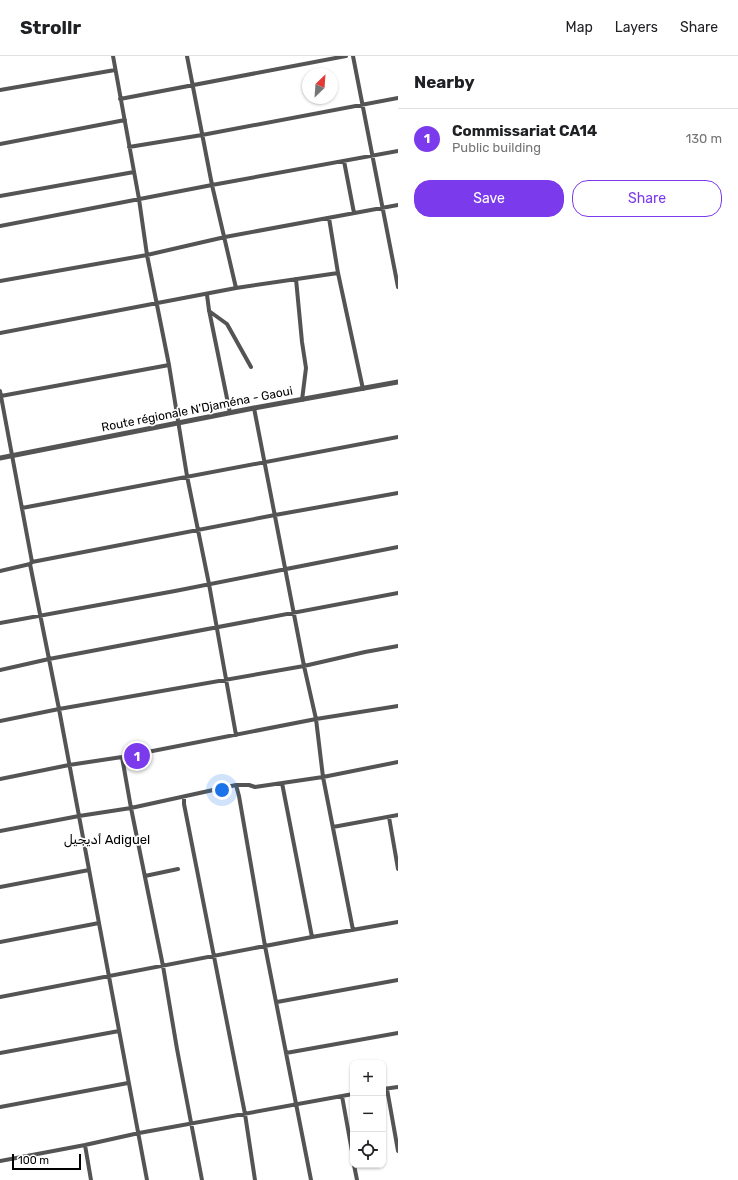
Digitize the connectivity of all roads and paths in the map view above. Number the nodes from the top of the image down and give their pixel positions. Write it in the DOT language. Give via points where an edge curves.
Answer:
graph roads {
  1 [pos="113,56"];
  2 [pos="187,56"];
  3 [pos="346,56"];
  4 [pos="353,56"];
  5 [pos="115,70"];
  6 [pos="192,85"];
  7 [pos="0,90"];
  8 [pos="398,98"];
  9 [pos="120,99"];
  10 [pos="363,105"];
  11 [pos="125,120"];
  12 [pos="202,135"];
  13 [pos="0,144"];
  14 [pos="129,147"];
  15 [pos="398,151"];
  16 [pos="373,156"];
  17 [pos="344,161"];
  18 [pos="134,172"];
  19 [pos="212,184"];
  20 [pos="0,196"];
  21 [pos="139,199"];
  22 [pos="398,205"];
  23 [pos="382,208"];
  24 [pos="354,213"];
  25 [pos="329,218"];
  26 [pos="0,226"];
  27 [pos="225,237"];
  28 [pos="147,255"];
  29 [pos="338,273"];
  30 [pos="296,279"];
  31 [pos="0,280"];
  32 [pos="398,287"];
  33 [pos="236,288"];
  34 [pos="207,295"];
  35 [pos="157,303"];
  36 [pos="209,310"];
  37 [pos="0,333"];
  38 [pos="169,364"];
  39 [pos="251,367"];
  40 [pos="398,382"];
  41 [pos="363,389"];
  42 [pos="0,393"];
  43 [pos="302,400"];
  44 [pos="254,408"];
  45 [pos="230,413"];
  46 [pos="179,423"];
  47 [pos="398,437"];
  48 [pos="12,456"];
  49 [pos="0,458"];
  50 [pos="264,462"];
  51 [pos="187,476"];
  52 [pos="398,493"];
  53 [pos="22,508"];
  54 [pos="275,515"];
  55 [pos="198,530"];
  56 [pos="398,547"];
  57 [pos="31,563"];
  58 [pos="285,570"];
  59 [pos="0,571"];
  60 [pos="209,584"];
  61 [pos="398,593"];
  62 [pos="294,612"];
  63 [pos="41,615"];
  64 [pos="0,623"];
  65 [pos="217,627"];
  66 [pos="398,646"];
  67 [pos="50,659"];
  68 [pos="304,666"];
  69 [pos="0,670"];
  70 [pos="227,680"];
  71 [pos="398,706"];
  72 [pos="59,710"];
  73 [pos="316,719"];
  74 [pos="0,721"];
  75 [pos="236,735"];
  76 [pos="122,757"];
  77 [pos="398,762"];
  78 [pos="69,765"];
  79 [pos="323,777"];
  80 [pos="0,779"];
  81 [pos="282,783"];
  82 [pos="236,785"];
  83 [pos="184,797"];
  84 [pos="131,808"];
  85 [pos="398,815"];
  86 [pos="79,816"];
  87 [pos="389,816"];
  88 [pos="333,827"];
  89 [pos="0,831"];
  90 [pos="178,869"];
  91 [pos="398,869"];
  92 [pos="89,870"];
  93 [pos="145,876"];
  94 [pos="0,887"];
  95 [pos="398,922"];
  96 [pos="99,923"];
  97 [pos="353,930"];
  98 [pos="312,938"];
  99 [pos="0,942"];
  100 [pos="266,946"];
  101 [pos="214,957"];
  102 [pos="163,966"];
  103 [pos="109,976"];
  104 [pos="398,980"];
  105 [pos="0,997"];
  106 [pos="277,1002"];
  107 [pos="120,1031"];
  108 [pos="398,1033"];
  109 [pos="0,1053"];
  110 [pos="286,1053"];
  111 [pos="128,1083"];
  112 [pos="398,1087"];
  113 [pos="386,1089"];
  114 [pos="386,1094"];
  115 [pos="350,1095"];
  116 [pos="342,1096"];
  117 [pos="296,1105"];
  118 [pos="0,1107"];
  119 [pos="245,1114"];
  120 [pos="192,1124"];
  121 [pos="139,1133"];
  122 [pos="350,1140"];
  123 [pos="85,1145"];
  124 [pos="398,1151"];
  125 [pos="0,1161"];
  126 [pos="355,1168"];
  127 [pos="92,1180"];
  128 [pos="147,1180"];
  129 [pos="202,1180"];
  130 [pos="255,1180"];
  131 [pos="311,1180"];
  132 [pos="357,1180"];
  1 -- 5 [label="street"];
  2 -- 6 [label="street"];
  3 -- 6 [label="street"];
  4 -- 10 [label="street"];
  5 -- 7 [label="street"];
  5 -- 9 [label="street"];
  6 -- 9 [label="street"];
  6 -- 12 [label="street"];
  8 -- 10 [label="street"];
  9 -- 11 [label="street"];
  10 -- 12 [label="street"];
  10 -- 16 [label="street"];
  11 -- 13 [label="street"];
  11 -- 14 [label="street"];
  12 -- 14 [label="street"];
  12 -- 19 [label="street"];
  14 -- 18 [label="street"];
  15 -- 16 [label="street"];
  16 -- 17 [label="street"];
  16 -- 23 [label="street"];
  17 -- 19 [label="street"];
  17 -- 24 [label="street"];
  18 -- 20 [label="street"];
  18 -- 21 [label="street"];
  19 -- 21 [label="street"];
  19 -- 27 [label="street"];
  21 -- 26 [label="street"];
  21 -- 28 [label="street"];
  22 -- 23 [label="street"];
  23 -- 24 [label="street"];
  23 -- 32 [label="street"];
  24 -- 25 [label="street"];
  25 -- 27 [label="street"];
  25 -- 29 [label="street"];
  27 -- 28 [label="street"];
  27 -- 33 [label="street"];
  28 -- 31 [label="street"];
  28 -- 35 [label="street"];
  29 -- 30 [label="street"];
  29 -- 41 [label="street"];
  30 -- 33 [label="street"];
  30 -- 43 [label="street" via="306,368"];
  33 -- 34 [label="street"];
  34 -- 35 [label="street"];
  34 -- 36 [label="street"];
  35 -- 37 [label="street"];
  35 -- 38 [label="street"];
  36 -- 39 [label="street" via="227,324"];
  36 -- 45 [label="street"];
  38 -- 42 [label="street"];
  38 -- 46 [label="street"];
  40 -- 41 [label="street, Route régionale N'Djaména - Gaoui"];
  41 -- 43 [label="street, Route régionale N'Djaména - Gaoui"];
  42 -- 48 [label="street"];
  43 -- 44 [label="street, Route régionale N'Djaména - Gaoui"];
  44 -- 45 [label="street, Route régionale N'Djaména - Gaoui"];
  44 -- 50 [label="street"];
  45 -- 46 [label="street, Route régionale N'Djaména - Gaoui"];
  46 -- 48 [label="street, Route régionale N'Djaména - Gaoui"];
  46 -- 51 [label="street"];
  47 -- 50 [label="street"];
  48 -- 49 [label="street, Route régionale N'Djaména - Gaoui"];
  48 -- 53 [label="street"];
  50 -- 51 [label="street"];
  50 -- 54 [label="street"];
  51 -- 53 [label="street"];
  51 -- 55 [label="street"];
  52 -- 54 [label="street"];
  53 -- 57 [label="street"];
  54 -- 55 [label="street"];
  54 -- 58 [label="street"];
  55 -- 57 [label="street"];
  55 -- 60 [label="street"];
  56 -- 58 [label="street"];
  57 -- 59 [label="street"];
  57 -- 63 [label="street"];
  58 -- 60 [label="street"];
  58 -- 62 [label="street"];
  60 -- 63 [label="street"];
  60 -- 65 [label="street"];
  61 -- 62 [label="street"];
  62 -- 65 [label="street"];
  62 -- 68 [label="street"];
  63 -- 64 [label="street"];
  63 -- 67 [label="street"];
  65 -- 67 [label="street"];
  65 -- 70 [label="street"];
  66 -- 68 [label="street"];
  67 -- 69 [label="street"];
  67 -- 72 [label="street"];
  68 -- 70 [label="street"];
  68 -- 73 [label="street"];
  70 -- 72 [label="street"];
  70 -- 75 [label="street"];
  71 -- 73 [label="street"];
  72 -- 74 [label="street"];
  72 -- 78 [label="street"];
  73 -- 75 [label="street"];
  73 -- 79 [label="street"];
  75 -- 76 [label="street"];
  76 -- 78 [label="street"];
  76 -- 84 [label="street"];
  77 -- 79 [label="street"];
  78 -- 80 [label="street"];
  78 -- 86 [label="street"];
  79 -- 81 [label="street"];
  79 -- 88 [label="street"];
  81 -- 82 [label="street" via="255,787"];
  81 -- 98 [label="street"];
  82 -- 83 [label="street"];
  82 -- 100 [label="street"];
  83 -- 84 [label="street"];
  83 -- 101 [label="street"];
  84 -- 86 [label="street"];
  84 -- 93 [label="street"];
  85 -- 87 [label="street"];
  86 -- 89 [label="street"];
  86 -- 92 [label="street"];
  87 -- 88 [label="street"];
  87 -- 91 [label="street"];
  88 -- 97 [label="street"];
  90 -- 93 [label="street"];
  92 -- 94 [label="street"];
  92 -- 96 [label="street"];
  93 -- 102 [label="street"];
  95 -- 97 [label="street"];
  96 -- 99 [label="street"];
  96 -- 103 [label="street"];
  97 -- 98 [label="street"];
  98 -- 100 [label="street"];
  100 -- 101 [label="street"];
  100 -- 106 [label="street"];
  101 -- 102 [label="street"];
  101 -- 119 [label="street"];
  102 -- 103 [label="street"];
  102 -- 120 [label="street"];
  103 -- 105 [label="street"];
  103 -- 107 [label="street"];
  104 -- 106 [label="street"];
  106 -- 110 [label="street"];
  107 -- 109 [label="street"];
  107 -- 111 [label="street"];
  108 -- 110 [label="street"];
  110 -- 117 [label="street"];
  111 -- 118 [label="street"];
  111 -- 121 [label="street"];
  112 -- 113 [label="street"];
  114 -- 124 [label="street"];
  115 -- 116 [label="street"];
  116 -- 117 [label="street"];
  116 -- 122 [label="street"];
  117 -- 119 [label="street"];
  117 -- 131 [label="street"];
  119 -- 120 [label="street"];
  119 -- 130 [label="street"];
  120 -- 121 [label="street"];
  120 -- 129 [label="street"];
  121 -- 123 [label="street"];
  121 -- 128 [label="street"];
  123 -- 125 [label="street"];
  123 -- 127 [label="street"];
  126 -- 132 [label="street"];
}
